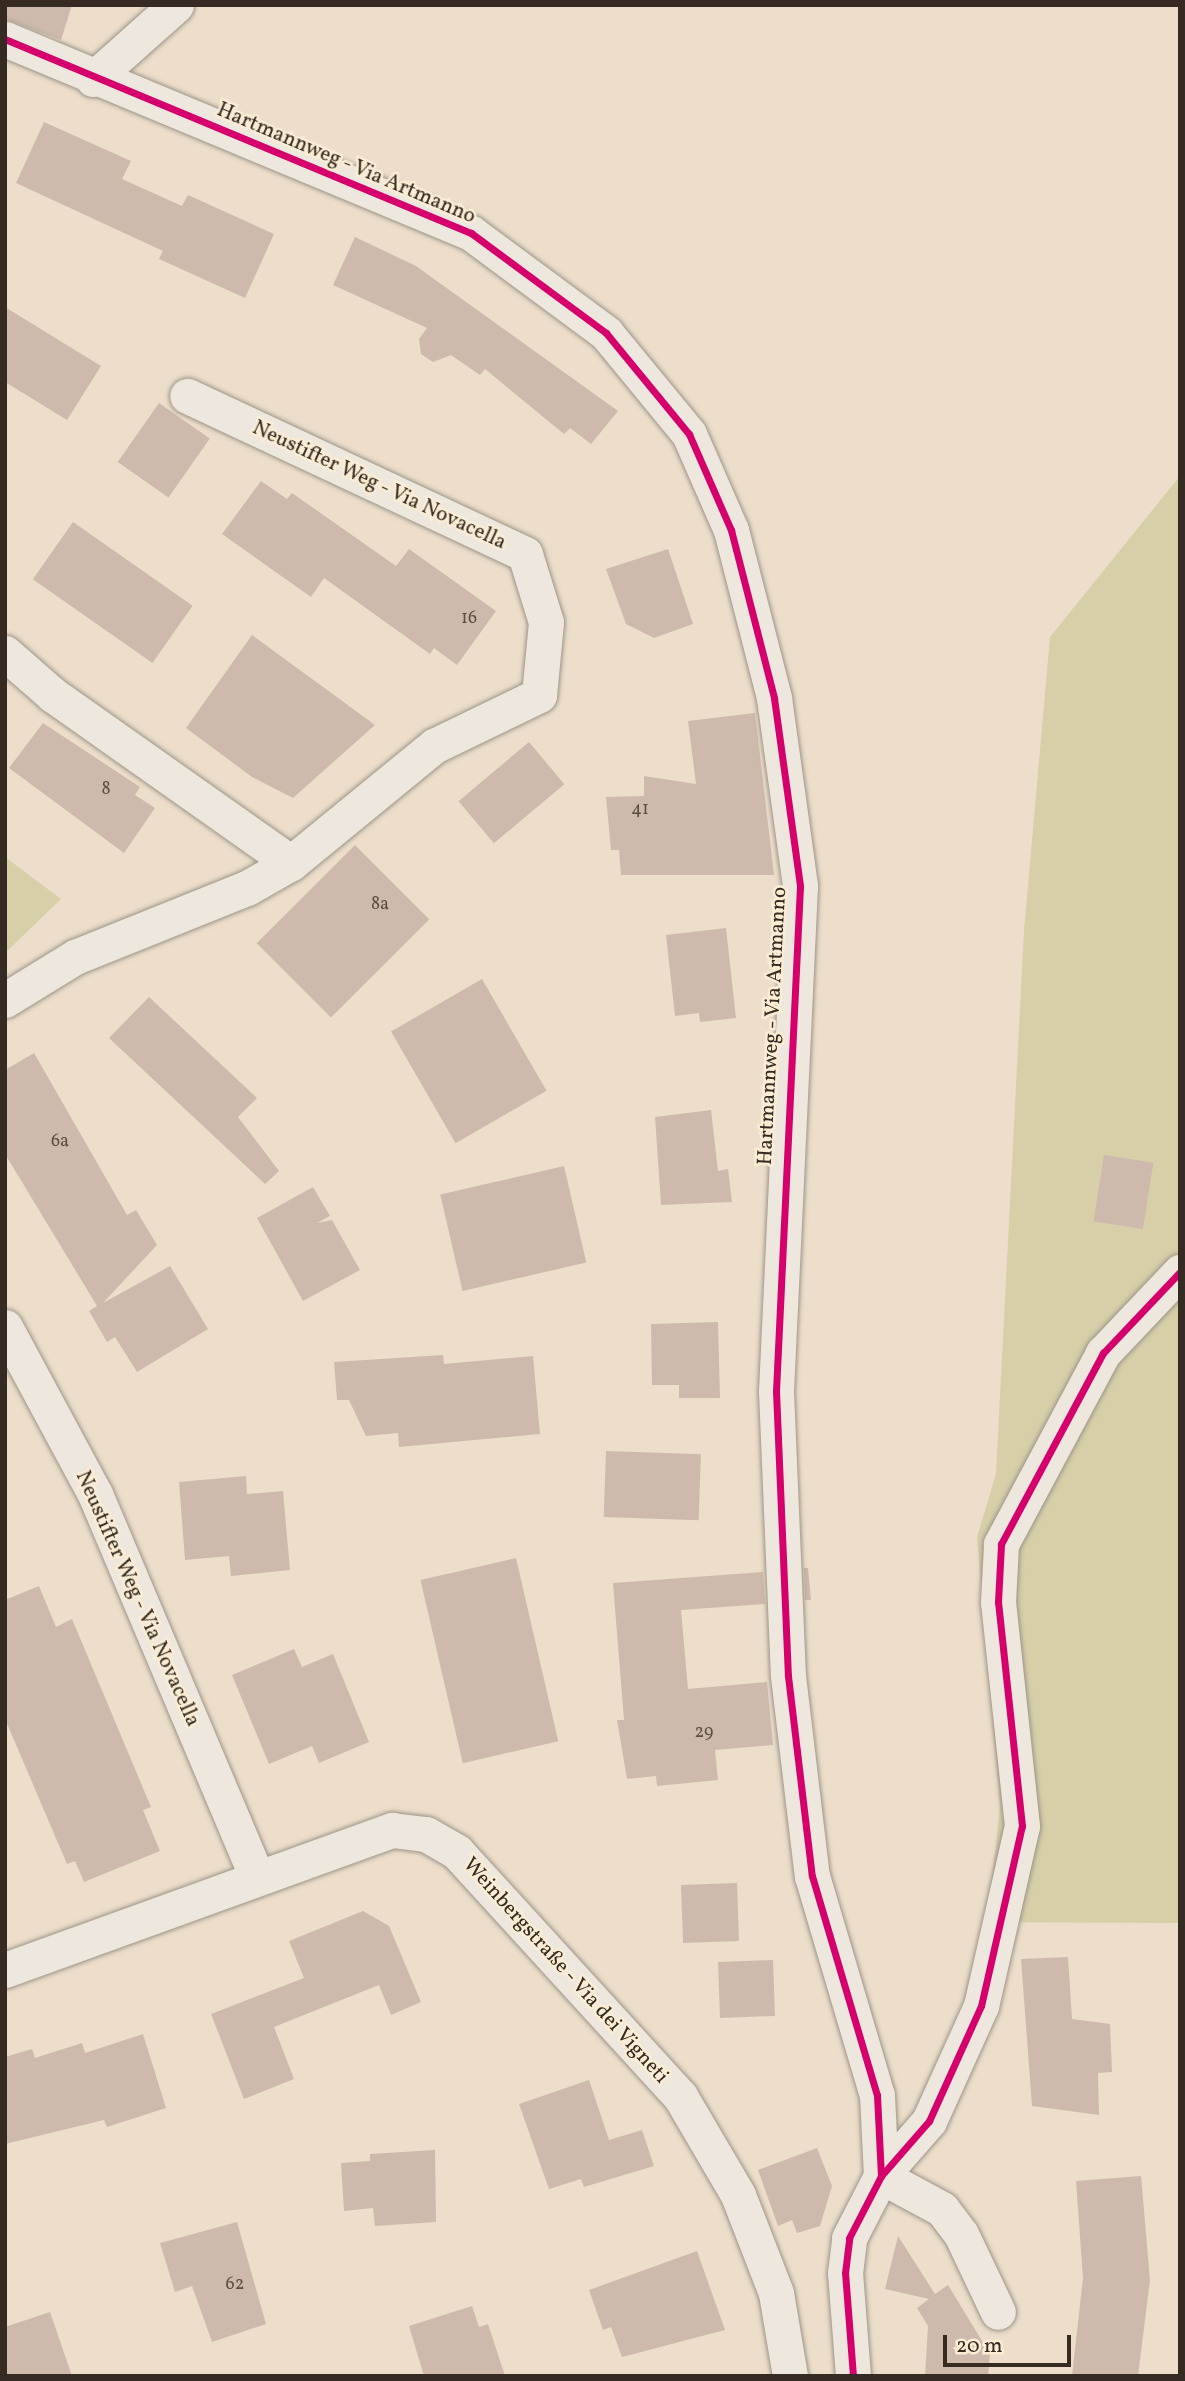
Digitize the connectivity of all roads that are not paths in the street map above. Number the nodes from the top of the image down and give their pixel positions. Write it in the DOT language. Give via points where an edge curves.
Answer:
graph roads {
  1 [pos="176,5"];
  2 [pos="5,39"];
  3 [pos="93,79"];
  4 [pos="187,396"];
  5 [pos="5,653"];
  6 [pos="292,863"];
  7 [pos="5,1000"];
  8 [pos="1180,1272"];
  9 [pos="5,1327"];
  10 [pos="256,1876"];
  11 [pos="5,1970"];
  12 [pos="881,2176"];
  13 [pos="998,2312"];
  14 [pos="790,2376"];
  15 [pos="853,2376"];
  1 -- 3 [label="street"];
  2 -- 3 [label="street, Hartmannweg - Via Artmanno"];
  3 -- 12 [label="street, Hartmannweg - Via Artmanno" via="471,233 606,333 689,434 731,530 774,698 800,886 776,1391 789,1676 813,1875 877,2095"];
  4 -- 6 [label="street, Neustifter Weg - Via Novacella" via="525,554 546,622 539,695 434,746"];
  5 -- 6 [label="street" via="53,695"];
  6 -- 7 [label="street, Neustifter Weg - Via Novacella" via="247,888 75,957"];
  8 -- 12 [label="street" via="1103,1353 1001,1544 998,1602 1022,1826 981,2006 929,2121"];
  9 -- 10 [label="street, Neustifter Weg - Via Novacella" via="95,1494"];
  10 -- 11 [label="street, Weinbergstraße - Via dei Vigneti"];
  10 -- 14 [label="street, Weinbergstraße - Via dei Vigneti" via="392,1830 426,1834 457,1852 680,2096 738,2195 776,2293"];
  12 -- 13 [label="street" via="942,2209 961,2234"];
  12 -- 15 [label="street" via="849,2238 845,2273"];
}
